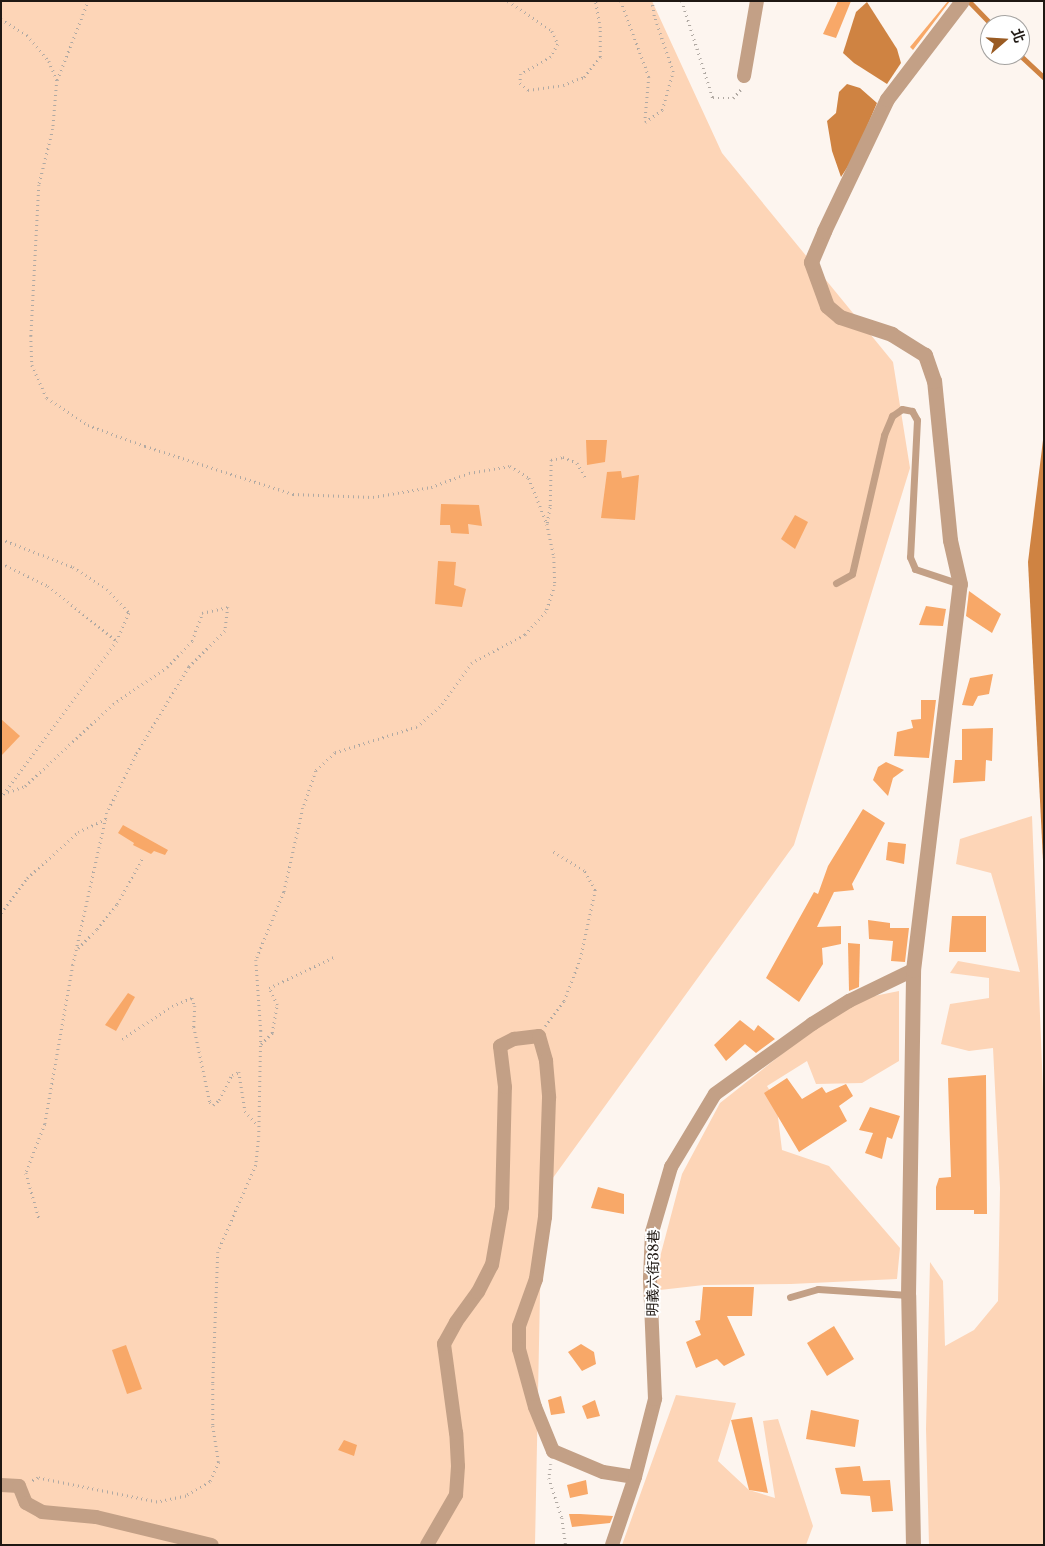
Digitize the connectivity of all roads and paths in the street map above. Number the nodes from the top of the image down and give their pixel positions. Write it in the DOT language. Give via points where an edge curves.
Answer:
graph roads {
  1 [pos="88,1"];
  2 [pos="508,1"];
  3 [pos="595,1"];
  4 [pos="621,1"];
  5 [pos="652,1"];
  6 [pos="682,1"];
  7 [pos="757,1"];
  8 [pos="956,4"];
  9 [pos="1,19"];
  10 [pos="744,76"];
  11 [pos="57,80"];
  12 [pos="586,478"];
  13 [pos="547,524"];
  14 [pos="1,539"];
  15 [pos="1,563"];
  16 [pos="836,583"];
  17 [pos="960,584"];
  18 [pos="117,641"];
  19 [pos="8,792"];
  20 [pos="1,798"];
  21 [pos="106,819"];
  22 [pos="552,851"];
  23 [pos="143,857"];
  24 [pos="1,913"];
  25 [pos="77,949"];
  26 [pos="336,956"];
  27 [pos="914,970"];
  28 [pos="539,1036"];
  29 [pos="122,1039"];
  30 [pos="261,1044"];
  31 [pos="259,1128"];
  32 [pos="39,1218"];
  33 [pos="908,1295"];
  34 [pos="790,1297"];
  35 [pos="554,1451"];
  36 [pos="635,1477"];
  37 [pos="1,1485"];
  38 [pos="19,1486"];
  39 [pos="212,1545"];
  40 [pos="427,1545"];
  41 [pos="566,1545"];
  42 [pos="612,1545"];
  43 [pos="913,1545"];
  1 -- 11 [label="path"];
  2 -- 3 [label="path" via="552,31 558,44 551,57 521,74 520,83 528,90 563,85 584,77 600,57 600,28"];
  4 -- 5 [label="path" via="649,77 645,122 662,110 673,72"];
  6 -- 10 [label="path" via="714,98 733,98 741,90"];
  7 -- 10 [label="street"];
  8 -- 17 [label="street" via="887,99 811,262 827,306 840,317 892,334 925,355 934,381 950,540"];
  9 -- 11 [label="path" via="27,34 49,61"];
  11 -- 13 [label="path" via="54,130 39,185 30,336 32,365 47,398 88,425 293,494 373,497 432,487 469,473 510,466 529,478"];
  12 -- 13 [label="path" via="577,463 563,457 551,460"];
  13 -- 30 [label="path" via="554,557 555,585 546,612 524,636 472,663 440,707 417,727 335,753 316,771 303,808 284,892 256,960"];
  14 -- 18 [label="path" via="72,567 107,589 129,613"];
  15 -- 18 [label="path" via="48,586"];
  16 -- 17 [label="lane" via="852,574 884,434 892,416 902,409 912,411 917,420 910,557 915,569"];
  17 -- 27 [label="street"];
  18 -- 19 [label="path"];
  19 -- 20 [label="path"];
  19 -- 21 [label="path" via="25,786 113,704 166,667 192,641 202,613 228,607 225,631 189,667 136,755"];
  21 -- 24 [label="path" via="78,832 27,878"];
  21 -- 25 [label="path"];
  22 -- 28 [label="path" via="584,871 595,890 580,959 564,1001"];
  23 -- 25 [label="path" via="117,904"];
  25 -- 32 [label="path" via="45,1124 26,1173"];
  26 -- 30 [label="path" via="269,988 277,1005 272,1033"];
  27 -- 33 [label="street"];
  27 -- 36 [label="street, 明義六街38巷" via="848,1001 715,1094 671,1167 652,1232 650,1278 654,1399"];
  28 -- 35 [label="street" via="546,1061 548,1098 545,1217 536,1279 519,1326 519,1349 535,1407"];
  28 -- 40 [label="street" via="514,1039 500,1046 505,1087 502,1207 492,1265 444,1344 456,1434 456,1495"];
  29 -- 31 [label="path" via="172,1006 192,998 196,1006 194,1027 210,1102 213,1105 219,1100 232,1076 238,1072 245,1111"];
  30 -- 31 [label="path"];
  31 -- 38 [label="path" via="256,1165 218,1252 213,1426 219,1462 210,1482 186,1496 157,1502 38,1478"];
  33 -- 34 [label="lane" via="818,1289"];
  33 -- 43 [label="street"];
  35 -- 36 [label="street" via="603,1472"];
  35 -- 41 [label="path" via="549,1478 562,1518"];
  36 -- 42 [label="street, 明義六街38巷"];
  37 -- 38 [label="street"];
  38 -- 39 [label="street" via="26,1503 42,1512 96,1517"];
}
